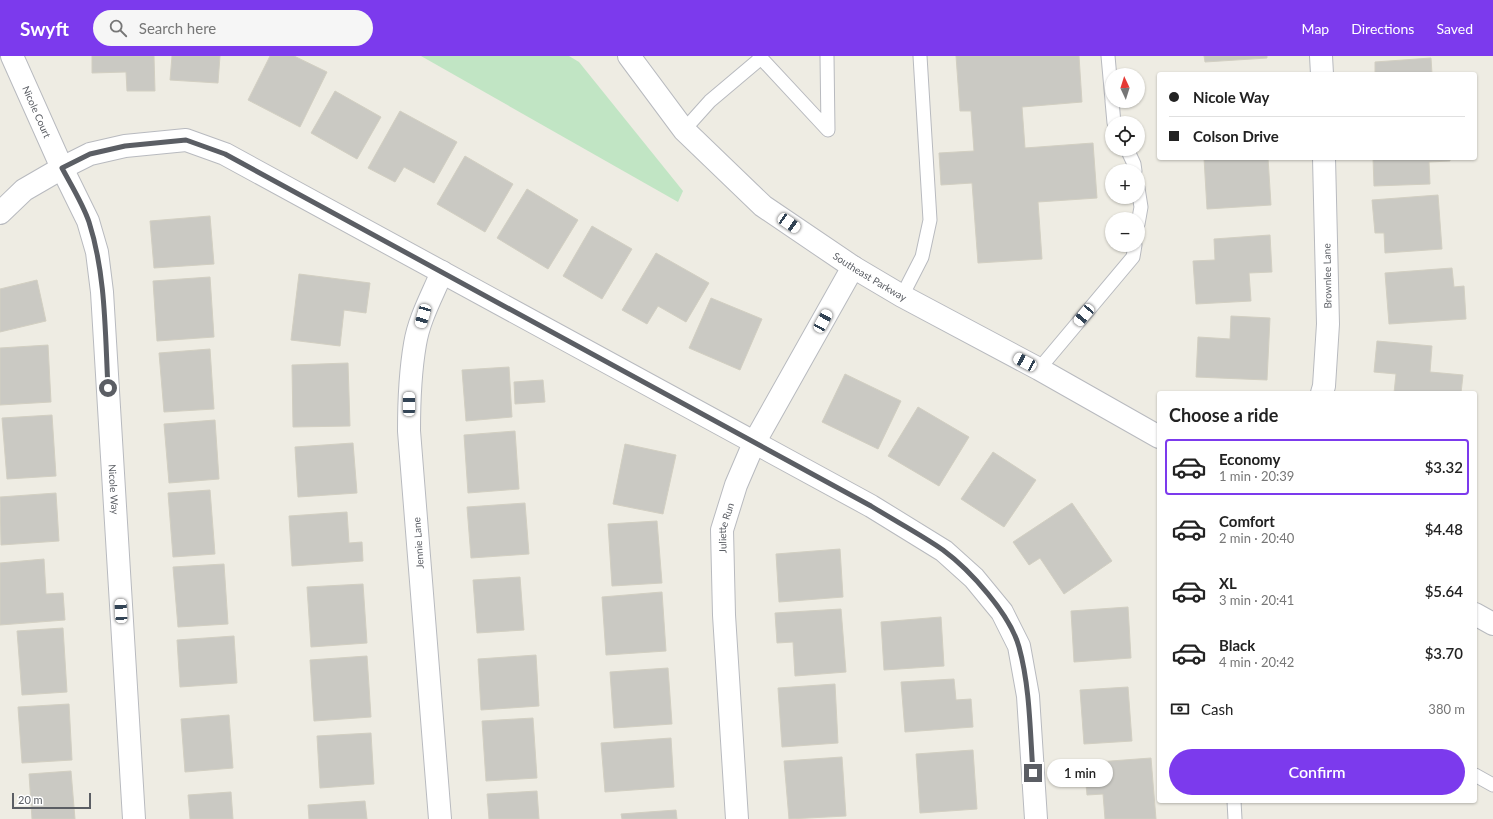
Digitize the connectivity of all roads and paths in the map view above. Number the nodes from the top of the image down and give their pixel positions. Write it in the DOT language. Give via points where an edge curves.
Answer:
graph roads {
  1 [pos="12,56"];
  2 [pos="629,56"];
  3 [pos="827,56"];
  4 [pos="920,56"];
  5 [pos="1108,56"];
  6 [pos="1321,56"];
  7 [pos="760,57"];
  8 [pos="1109,68"];
  9 [pos="1322,72"];
  10 [pos="684,130"];
  11 [pos="1324,160"];
  12 [pos="62,168"];
  13 [pos="0,213"];
  14 [pos="1133,252"];
  15 [pos="853,267"];
  16 [pos="442,272"];
  17 [pos="902,296"];
  18 [pos="1039,369"];
  19 [pos="1323,391"];
  20 [pos="1157,436"];
  21 [pos="754,443"];
  22 [pos="1477,615"];
  23 [pos="1493,624"];
  24 [pos="1477,776"];
  25 [pos="1493,785"];
  26 [pos="1234,803"];
  27 [pos="134,819"];
  28 [pos="440,819"];
  29 [pos="737,819"];
  30 [pos="1036,819"];
  31 [pos="1235,819"];
  1 -- 12 [label="street, Nicole Court"];
  2 -- 10 [label="street, Southeast Parkway"];
  3 -- 7 [label="lane" via="828,130"];
  4 -- 17 [label="lane" via="930,220 922,257"];
  5 -- 8 [label="lane"];
  6 -- 9 [label="street"];
  7 -- 10 [label="lane" via="710,101"];
  10 -- 15 [label="street, Southeast Parkway" via="763,206"];
  11 -- 19 [label="street, Brownlee Lane" via="1328,324"];
  12 -- 13 [label="street" via="24,190"];
  12 -- 16 [label="street" via="90,154 125,146 186,140 225,154"];
  12 -- 27 [label="street, Nicole Way" via="88,221 97,252 102,292"];
  14 -- 18 [label="lane" via="1132,257"];
  15 -- 17 [label="street, Southeast Parkway"];
  15 -- 21 [label="street, Juliette Run"];
  16 -- 21 [label="street"];
  16 -- 28 [label="street, Jennie Lane" via="423,316 415,344 409,391"];
  17 -- 18 [label="street, Southeast Parkway"];
  18 -- 20 [label="street, Southeast Parkway"];
  21 -- 29 [label="street, Juliette Run" via="736,485 722,530 724,615"];
  21 -- 30 [label="street" via="871,506 944,551 974,578 1002,612 1019,646 1028,696"];
  22 -- 23 [label="street"];
  24 -- 25 [label="lane"];
  26 -- 31 [label="lane"];
}
